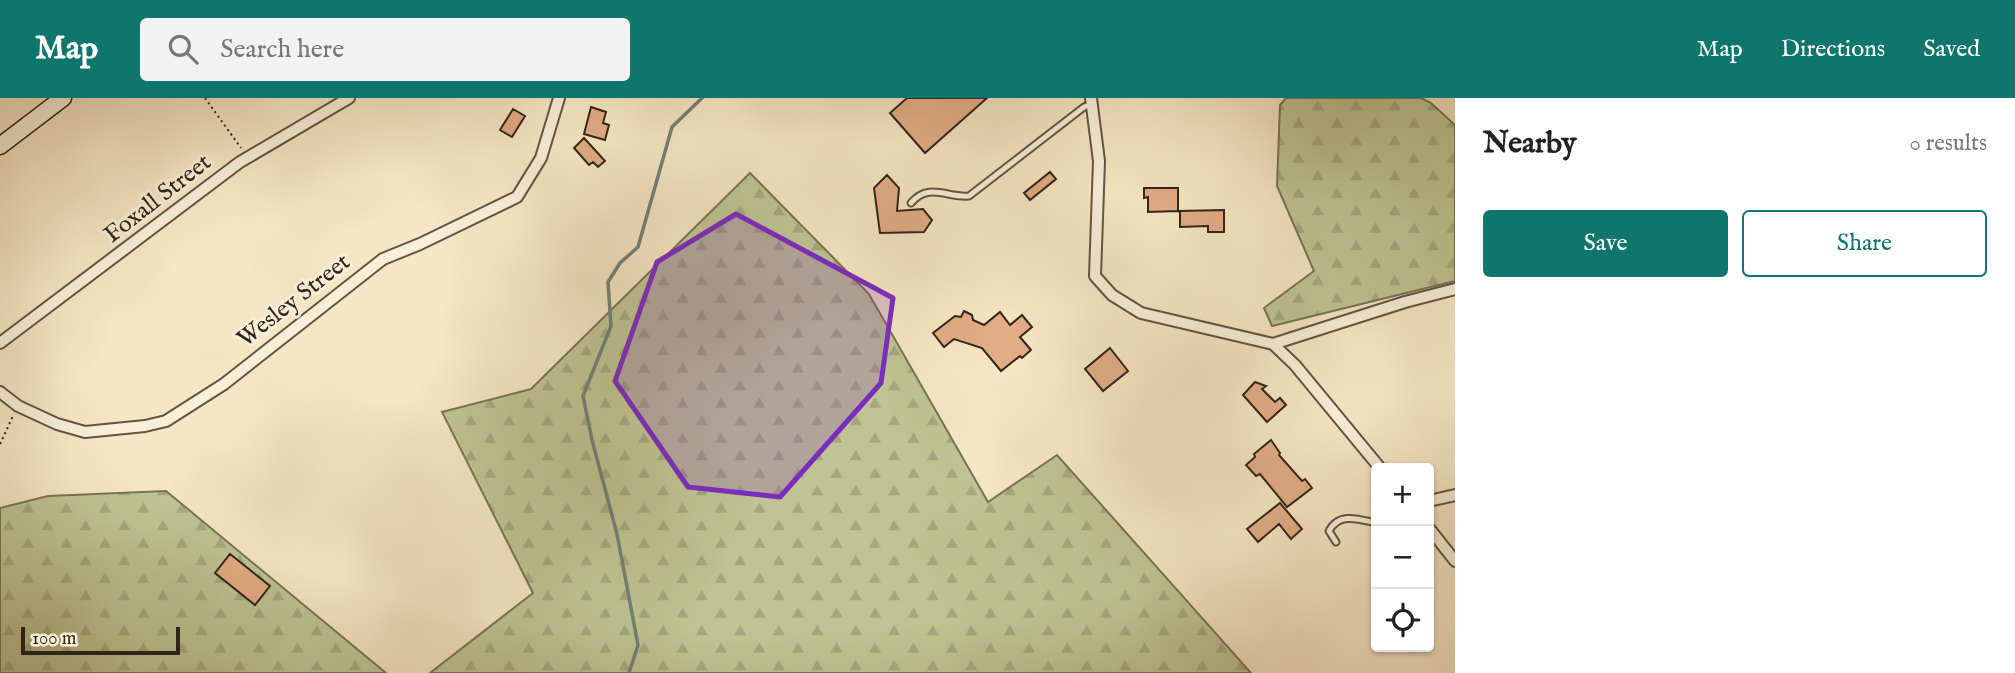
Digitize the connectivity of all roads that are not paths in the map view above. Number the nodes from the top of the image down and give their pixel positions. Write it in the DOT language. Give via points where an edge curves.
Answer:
graph roads {
  1 [pos="63,98"];
  2 [pos="349,98"];
  3 [pos="559,98"];
  4 [pos="1091,101"];
  5 [pos="0,146"];
  6 [pos="911,203"];
  7 [pos="1455,289"];
  8 [pos="0,343"];
  9 [pos="1273,344"];
  10 [pos="0,392"];
  11 [pos="1376,463"];
  12 [pos="1455,495"];
  13 [pos="1434,500"];
  14 [pos="1371,522"];
  15 [pos="1434,534"];
  16 [pos="1336,542"];
  17 [pos="1455,561"];
  1 -- 5 [label="main road"];
  2 -- 8 [label="street, Foxall Street" via="248,157"];
  3 -- 10 [label="street, Wesley Street" via="541,158 517,197 383,259 224,384 166,421 85,432 18,406"];
  4 -- 6 [label="lane" via="970,196 931,190"];
  4 -- 9 [label="street" via="1099,162 1095,276 1112,295 1141,313"];
  7 -- 9 [label="street"];
  9 -- 11 [label="street"];
  12 -- 13 [label="street"];
  14 -- 16 [label="lane" via="1343,518 1333,523 1329,531"];
  15 -- 17 [label="street"];
}
